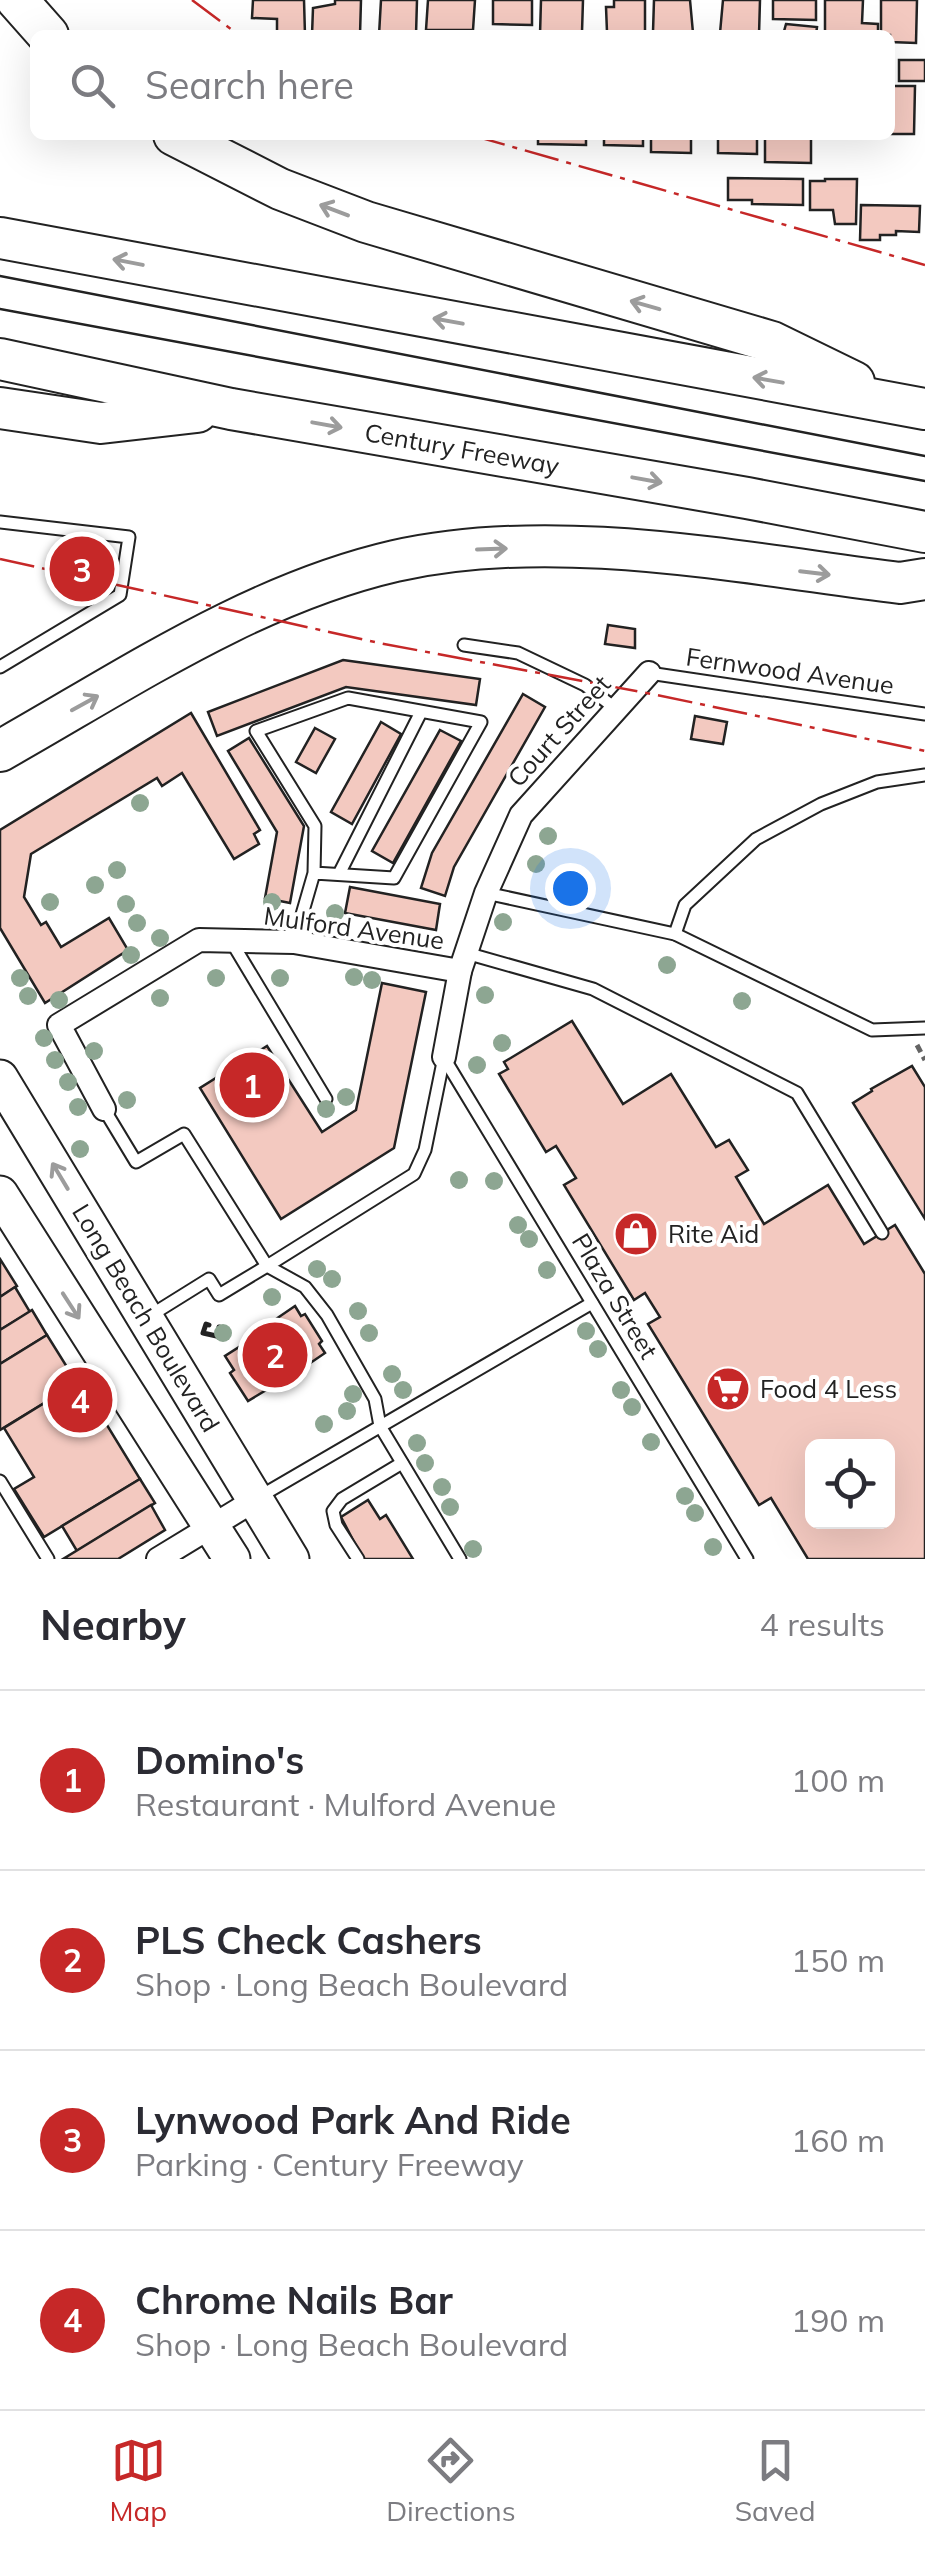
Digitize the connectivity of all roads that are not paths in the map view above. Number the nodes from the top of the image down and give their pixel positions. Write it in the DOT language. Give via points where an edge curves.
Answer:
graph roads {
  1 [pos="17,0"];
  2 [pos="44,30"];
  3 [pos="184,140"];
  4 [pos="0,238"];
  5 [pos="0,359"];
  6 [pos="911,406"];
  7 [pos="0,408"];
  8 [pos="231,409"];
  9 [pos="0,522"];
  10 [pos="925,532"];
  11 [pos="925,580"];
  12 [pos="464,645"];
  13 [pos="0,667"];
  14 [pos="648,673"];
  15 [pos="616,709"];
  16 [pos="421,712"];
  17 [pos="925,714"];
  18 [pos="0,751"];
  19 [pos="925,775"];
  20 [pos="314,872"];
  21 [pos="339,874"];
  22 [pos="486,893"];
  23 [pos="674,934"];
  24 [pos="231,941"];
  25 [pos="294,942"];
  26 [pos="463,962"];
  27 [pos="925,1028"];
  28 [pos="444,1057"];
  29 [pos="0,1078"];
  30 [pos="326,1099"];
  31 [pos="104,1108"];
  32 [pos="0,1194"];
  33 [pos="882,1232"];
  34 [pos="267,1266"];
  35 [pos="592,1303"];
  36 [pos="147,1318"];
  37 [pos="380,1426"];
  38 [pos="402,1463"];
  39 [pos="0,1481"];
  40 [pos="255,1500"];
  41 [pos="212,1526"];
  42 [pos="458,1555"];
  43 [pos="48,1559"];
  44 [pos="158,1559"];
  45 [pos="232,1559"];
  46 [pos="291,1559"];
  47 [pos="358,1559"];
  48 [pos="441,1559"];
  49 [pos="747,1559"];
  1 -- 2 [label="highway"];
  6 -- 3 [label="highway, one-way" via="772,342 366,222 280,189"];
  6 -- 4 [label="highway, one-way"];
  5 -- 8 [label="highway, Century Freeway"];
  7 -- 8 [label="highway" via="101,422"];
  8 -- 10 [label="highway, Century Freeway, one-way"];
  9 -- 13 [label="lane" via="129,536 120,596"];
  18 -- 11 [label="highway, one-way" via="230,622 306,588 395,561 476,549 592,546 900,583"];
  12 -- 15 [label="lane" via="518,653 586,685"];
  14 -- 15 [label="street, Court Street"];
  14 -- 17 [label="lane, Fernwood Avenue"];
  15 -- 22 [label="street, Court Street" via="521,815"];
  16 -- 20 [label="lane" via="348,698 256,730 315,826"];
  16 -- 21 [label="lane"];
  16 -- 21 [label="lane" via="481,722 394,878"];
  19 -- 23 [label="lane" via="863,788 756,838 685,904"];
  20 -- 21 [label="lane"];
  20 -- 25 [label="lane"];
  22 -- 23 [label="lane"];
  22 -- 26 [label="street, Court Street"];
  23 -- 27 [label="lane" via="872,1030"];
  24 -- 25 [label="street, Mulford Avenue"];
  24 -- 30 [label="lane"];
  24 -- 31 [label="street, Mulford Avenue" via="199,940 59,1025"];
  25 -- 26 [label="street, Mulford Avenue"];
  26 -- 28 [label="street, Court Street"];
  26 -- 33 [label="lane" via="593,989 797,1093"];
  28 -- 34 [label="lane" via="414,1174"];
  28 -- 35 [label="lane, Plaza Street"];
  36 -- 29 [label="main road, Long Beach Boulevard, one-way"];
  31 -- 34 [label="lane" via="136,1162 184,1134"];
  32 -- 41 [label="main road, one-way"];
  34 -- 36 [label="lane" via="219,1295 209,1280"];
  34 -- 37 [label="lane" via="305,1287 326,1314 376,1399"];
  35 -- 37 [label="lane"];
  35 -- 49 [label="lane, Plaza Street"];
  36 -- 40 [label="main road, Long Beach Boulevard"];
  37 -- 38 [label="lane"];
  37 -- 40 [label="lane"];
  38 -- 42 [label="lane"];
  38 -- 47 [label="lane" via="342,1499 334,1511"];
  39 -- 43 [label="lane"];
  40 -- 41 [label="street"];
  40 -- 46 [label="main road, Long Beach Boulevard"];
  41 -- 44 [label="street"];
  41 -- 45 [label="main road"];
  42 -- 48 [label="lane"];
}
